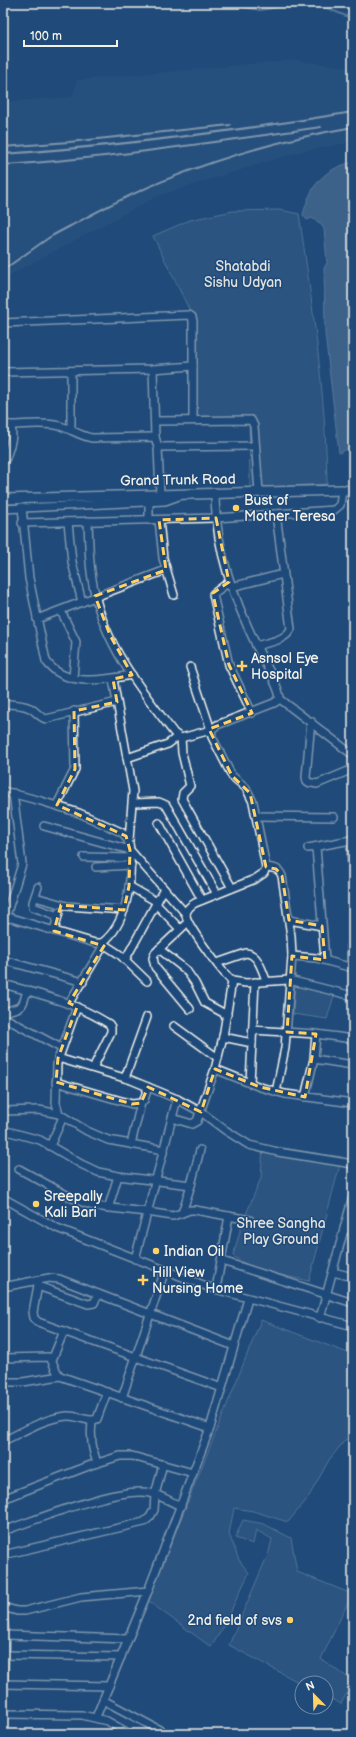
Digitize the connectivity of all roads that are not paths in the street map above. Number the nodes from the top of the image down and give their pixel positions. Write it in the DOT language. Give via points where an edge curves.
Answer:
graph roads {
  1 [pos="3,323"];
  2 [pos="193,366"];
  3 [pos="153,369"];
  4 [pos="71,371"];
  5 [pos="3,372"];
  6 [pos="193,420"];
  7 [pos="155,421"];
  8 [pos="6,424"];
  9 [pos="71,430"];
  10 [pos="155,437"];
  11 [pos="255,446"];
  12 [pos="158,447"];
  13 [pos="6,458"];
  14 [pos="353,486"];
  15 [pos="342,490"];
  16 [pos="215,492"];
  17 [pos="259,492"];
  18 [pos="353,492"];
  19 [pos="187,493"];
  20 [pos="160,494"];
  21 [pos="3,499"];
  22 [pos="148,501"];
  23 [pos="22,507"];
  24 [pos="4,508"];
  25 [pos="276,514"];
  26 [pos="216,518"];
  27 [pos="149,520"];
  28 [pos="159,520"];
  29 [pos="88,521"];
  30 [pos="68,522"];
  31 [pos="22,523"];
  32 [pos="166,570"];
  33 [pos="283,574"];
  34 [pos="230,585"];
  35 [pos="174,595"];
  36 [pos="95,596"];
  37 [pos="82,602"];
  38 [pos="61,611"];
  39 [pos="37,619"];
  40 [pos="4,620"];
  41 [pos="256,646"];
  42 [pos="190,666"];
  43 [pos="132,675"];
  44 [pos="73,678"];
  45 [pos="113,678"];
  46 [pos="280,699"];
  47 [pos="117,702"];
  48 [pos="3,704"];
  49 [pos="74,711"];
  50 [pos="252,713"];
  51 [pos="310,721"];
  52 [pos="211,730"];
  53 [pos="179,737"];
  54 [pos="353,755"];
  55 [pos="127,758"];
  56 [pos="353,769"];
  57 [pos="3,791"];
  58 [pos="13,793"];
  59 [pos="133,803"];
  60 [pos="57,806"];
  61 [pos="256,816"];
  62 [pos="334,817"];
  63 [pos="159,823"];
  64 [pos="44,826"];
  65 [pos="129,846"];
  66 [pos="84,857"];
  67 [pos="130,862"];
  68 [pos="96,867"];
  69 [pos="266,867"];
  70 [pos="130,886"];
  71 [pos="38,888"];
  72 [pos="232,888"];
  73 [pos="164,889"];
  74 [pos="217,894"];
  75 [pos="35,897"];
  76 [pos="202,900"];
  77 [pos="157,903"];
  78 [pos="353,904"];
  79 [pos="61,905"];
  80 [pos="124,910"];
  81 [pos="186,914"];
  82 [pos="58,916"];
  83 [pos="289,920"];
  84 [pos="4,921"];
  85 [pos="188,922"];
  86 [pos="322,926"];
  87 [pos="180,929"];
  88 [pos="54,931"];
  89 [pos="353,942"];
  90 [pos="103,944"];
  91 [pos="159,949"];
  92 [pos="292,956"];
  93 [pos="3,960"];
  94 [pos="125,960"];
  95 [pos="325,960"];
  96 [pos="217,962"];
  97 [pos="352,968"];
  98 [pos="266,980"];
  99 [pos="289,980"];
  100 [pos="147,981"];
  101 [pos="232,981"];
  102 [pos="83,982"];
  103 [pos="255,982"];
  104 [pos="3,984"];
  105 [pos="27,990"];
  106 [pos="353,996"];
  107 [pos="70,1003"];
  108 [pos="77,1007"];
  109 [pos="190,1009"];
  110 [pos="3,1013"];
  111 [pos="227,1015"];
  112 [pos="3,1017"];
  113 [pos="147,1017"];
  114 [pos="174,1026"];
  115 [pos="253,1030"];
  116 [pos="287,1032"];
  117 [pos="316,1034"];
  118 [pos="223,1037"];
  119 [pos="353,1039"];
  120 [pos="252,1043"];
  121 [pos="61,1048"];
  122 [pos="58,1058"];
  123 [pos="218,1058"];
  124 [pos="314,1059"];
  125 [pos="353,1065"];
  126 [pos="93,1068"];
  127 [pos="215,1069"];
  128 [pos="125,1078"];
  129 [pos="56,1082"];
  130 [pos="250,1083"];
  131 [pos="148,1087"];
  132 [pos="276,1092"];
  133 [pos="305,1097"];
  134 [pos="177,1099"];
  135 [pos="141,1103"];
  136 [pos="353,1103"];
  137 [pos="3,1111"];
  138 [pos="201,1112"];
  139 [pos="61,1115"];
  140 [pos="172,1118"];
  141 [pos="3,1130"];
  142 [pos="130,1144"];
  143 [pos="50,1146"];
  144 [pos="164,1150"];
  145 [pos="200,1150"];
  146 [pos="353,1164"];
  147 [pos="19,1169"];
  148 [pos="118,1176"];
  149 [pos="156,1180"];
  150 [pos="191,1185"];
  151 [pos="353,1196"];
  152 [pos="3,1198"];
  153 [pos="108,1209"];
  154 [pos="147,1212"];
  155 [pos="182,1213"];
  156 [pos="229,1216"];
  157 [pos="250,1220"];
  158 [pos="344,1228"];
  159 [pos="353,1231"];
  160 [pos="135,1259"];
  161 [pos="222,1261"];
  162 [pos="164,1270"];
  163 [pos="333,1272"];
  164 [pos="353,1278"];
  165 [pos="38,1283"];
  166 [pos="3,1287"];
  167 [pos="216,1289"];
  168 [pos="98,1294"];
  169 [pos="326,1295"];
  170 [pos="248,1299"];
  171 [pos="353,1303"];
  172 [pos="150,1315"];
  173 [pos="320,1318"];
  174 [pos="353,1325"];
  175 [pos="64,1331"];
  176 [pos="234,1346"];
  177 [pos="136,1357"];
  178 [pos="3,1358"];
  179 [pos="52,1360"];
  180 [pos="60,1376"];
  181 [pos="3,1382"];
  182 [pos="222,1388"];
  183 [pos="107,1392"];
  184 [pos="122,1398"];
  185 [pos="92,1421"];
  186 [pos="210,1428"];
  187 [pos="3,1441"];
  188 [pos="97,1463"];
  189 [pos="163,1464"];
  190 [pos="193,1474"];
  191 [pos="156,1495"];
  192 [pos="3,1499"];
  193 [pos="180,1506"];
  194 [pos="3,1531"];
  195 [pos="3,1555"];
  196 [pos="148,1592"];
  197 [pos="5,1635"];
  198 [pos="128,1639"];
  199 [pos="5,1655"];
  200 [pos="121,1657"];
  201 [pos="4,1684"];
  202 [pos="109,1686"];
  203 [pos="103,1700"];
  204 [pos="3,1715"];
  205 [pos="96,1717"];
  206 [pos="130,1734"];
  207 [pos="167,1734"];
  1 -- 2 [label="street" via="189,315 193,321"];
  2 -- 3 [label="street"];
  2 -- 6 [label="street"];
  3 -- 4 [label="street"];
  3 -- 7 [label="street"];
  4 -- 5 [label="street"];
  4 -- 9 [label="street"];
  6 -- 7 [label="street"];
  6 -- 11 [label="street" via="251,420 254,426"];
  7 -- 10 [label="street"];
  8 -- 9 [label="street" via="51,424"];
  8 -- 13 [label="street" via="12,434"];
  9 -- 10 [label="street" via="92,438"];
  10 -- 12 [label="street"];
  11 -- 12 [label="street"];
  11 -- 17 [label="street"];
  12 -- 20 [label="street"];
  14 -- 15 [label="main road"];
  15 -- 17 [label="main road, Grand Trunk Road"];
  15 -- 18 [label="main road, Grand Trunk Road"];
  15 -- 25 [label="street" via="340,505 334,510"];
  16 -- 17 [label="main road, Grand Trunk Road"];
  16 -- 19 [label="main road, Grand Trunk Road"];
  16 -- 26 [label="street"];
  19 -- 20 [label="main road, Grand Trunk Road"];
  19 -- 22 [label="street" via="165,501"];
  20 -- 21 [label="main road, Grand Trunk Road"];
  22 -- 23 [label="street"];
  22 -- 27 [label="street"];
  23 -- 24 [label="street"];
  23 -- 31 [label="street"];
  24 -- 40 [label="street"];
  25 -- 26 [label="street"];
  25 -- 33 [label="street"];
  26 -- 28 [label="street"];
  26 -- 34 [label="street" via="220,547"];
  27 -- 28 [label="street"];
  27 -- 29 [label="street"];
  28 -- 32 [label="street"];
  29 -- 30 [label="street"];
  29 -- 36 [label="street"];
  30 -- 31 [label="street"];
  30 -- 37 [label="street" via="72,562"];
  31 -- 39 [label="street"];
  32 -- 35 [label="street"];
  32 -- 36 [label="street"];
  33 -- 34 [label="street"];
  33 -- 41 [label="street" via="291,629 284,637"];
  34 -- 41 [label="street"];
  34 -- 50 [label="street" via="213,594 229,664"];
  36 -- 37 [label="street"];
  36 -- 43 [label="street" via="110,635"];
  37 -- 38 [label="street"];
  38 -- 39 [label="street"];
  38 -- 44 [label="street" via="76,642"];
  39 -- 44 [label="street" via="46,661 60,674"];
  41 -- 46 [label="street"];
  42 -- 52 [label="street"];
  43 -- 45 [label="street"];
  43 -- 53 [label="street" via="152,706"];
  44 -- 45 [label="street"];
  45 -- 47 [label="street"];
  46 -- 50 [label="street"];
  46 -- 51 [label="street"];
  47 -- 49 [label="street"];
  47 -- 55 [label="street"];
  48 -- 49 [label="street" via="31,708 41,718 46,719"];
  49 -- 60 [label="street" via="75,770"];
  50 -- 52 [label="street"];
  51 -- 54 [label="street"];
  51 -- 56 [label="street" via="307,782 317,784"];
  52 -- 53 [label="street"];
  52 -- 61 [label="street" via="232,776 250,793"];
  53 -- 55 [label="street" via="168,744"];
  53 -- 72 [label="street" via="190,786 183,793 182,799"];
  55 -- 59 [label="street" via="132,780"];
  57 -- 58 [label="street"];
  58 -- 60 [label="street"];
  58 -- 84 [label="street" via="22,864"];
  59 -- 65 [label="street"];
  59 -- 74 [label="street" via="159,802 166,805"];
  60 -- 65 [label="street" via="121,832 126,836"];
  61 -- 62 [label="street"];
  61 -- 69 [label="street"];
  63 -- 76 [label="street"];
  64 -- 65 [label="street"];
  65 -- 67 [label="street"];
  65 -- 73 [label="street"];
  66 -- 67 [label="street"];
  67 -- 68 [label="street"];
  67 -- 70 [label="street"];
  69 -- 72 [label="street" via="264,873"];
  69 -- 83 [label="street" via="280,871"];
  70 -- 77 [label="street"];
  70 -- 80 [label="street"];
  71 -- 75 [label="street"];
  72 -- 74 [label="street"];
  73 -- 77 [label="street"];
  73 -- 81 [label="street"];
  74 -- 76 [label="street"];
  75 -- 79 [label="street"];
  75 -- 82 [label="street" via="32,905 35,909"];
  76 -- 81 [label="street" via="188,907"];
  77 -- 87 [label="street"];
  77 -- 94 [label="street"];
  78 -- 86 [label="street" via="351,840 312,847"];
  79 -- 80 [label="street"];
  79 -- 82 [label="street"];
  80 -- 90 [label="street"];
  81 -- 85 [label="street"];
  82 -- 88 [label="street"];
  83 -- 86 [label="street"];
  83 -- 92 [label="street"];
  84 -- 88 [label="street" via="11,918"];
  85 -- 87 [label="street"];
  85 -- 96 [label="street"];
  86 -- 95 [label="street"];
  87 -- 91 [label="street"];
  88 -- 90 [label="street"];
  89 -- 97 [label="street"];
  90 -- 94 [label="street"];
  90 -- 102 [label="street"];
  91 -- 109 [label="street" via="154,953 155,967"];
  91 -- 111 [label="street" via="186,970 205,1003"];
  92 -- 95 [label="street" via="309,956"];
  92 -- 99 [label="street"];
  93 -- 102 [label="street"];
  94 -- 100 [label="street"];
  95 -- 97 [label="street"];
  96 -- 98 [label="street" via="251,953 255,956"];
  96 -- 101 [label="street"];
  98 -- 99 [label="street"];
  98 -- 103 [label="street"];
  99 -- 106 [label="street"];
  99 -- 116 [label="street"];
  101 -- 103 [label="street"];
  101 -- 111 [label="street"];
  102 -- 107 [label="street"];
  103 -- 115 [label="street"];
  104 -- 105 [label="street"];
  105 -- 107 [label="street"];
  105 -- 110 [label="street" via="23,1006"];
  107 -- 108 [label="street"];
  108 -- 121 [label="street"];
  108 -- 126 [label="street" via="105,1021 111,1027 111,1032"];
  111 -- 118 [label="street"];
  112 -- 121 [label="street"];
  113 -- 128 [label="street"];
  114 -- 123 [label="street"];
  115 -- 116 [label="street"];
  115 -- 120 [label="street"];
  116 -- 117 [label="street"];
  116 -- 132 [label="street"];
  117 -- 119 [label="street"];
  117 -- 124 [label="street"];
  118 -- 120 [label="street"];
  118 -- 123 [label="street"];
  120 -- 130 [label="street"];
  121 -- 122 [label="street"];
  122 -- 126 [label="street"];
  122 -- 129 [label="street"];
  123 -- 127 [label="street"];
  124 -- 125 [label="street"];
  124 -- 133 [label="street"];
  126 -- 128 [label="street"];
  127 -- 130 [label="street"];
  127 -- 138 [label="street"];
  128 -- 131 [label="street"];
  129 -- 135 [label="street" via="132,1104"];
  129 -- 139 [label="street" via="56,1103"];
  130 -- 132 [label="street"];
  131 -- 134 [label="street"];
  131 -- 135 [label="street"];
  132 -- 133 [label="street"];
  133 -- 136 [label="street"];
  134 -- 138 [label="street"];
  134 -- 140 [label="street"];
  135 -- 142 [label="street"];
  137 -- 139 [label="street" via="40,1110"];
  138 -- 140 [label="street" via="197,1121 192,1124"];
  138 -- 146 [label="street" via="249,1145"];
  139 -- 142 [label="street" via="97,1136"];
  139 -- 143 [label="street"];
  140 -- 144 [label="street"];
  141 -- 143 [label="street" via="31,1137"];
  142 -- 144 [label="street"];
  143 -- 148 [label="street" via="90,1169"];
  144 -- 149 [label="street"];
  145 -- 150 [label="street"];
  147 -- 153 [label="street" via="82,1203"];
  148 -- 149 [label="street"];
  148 -- 153 [label="street"];
  149 -- 150 [label="street"];
  149 -- 154 [label="street"];
  150 -- 155 [label="street"];
  151 -- 158 [label="street"];
  152 -- 160 [label="street" via="57,1228"];
  153 -- 154 [label="street"];
  154 -- 155 [label="street" via="173,1216"];
  154 -- 160 [label="street"];
  155 -- 156 [label="street" via="195,1210"];
  156 -- 157 [label="street"];
  156 -- 161 [label="street"];
  158 -- 159 [label="street"];
  158 -- 163 [label="street"];
  160 -- 162 [label="street"];
  161 -- 167 [label="street"];
  161 -- 169 [label="street"];
  162 -- 167 [label="street"];
  162 -- 172 [label="street"];
  163 -- 164 [label="street"];
  163 -- 169 [label="street"];
  165 -- 166 [label="street"];
  165 -- 168 [label="street" via="49,1278 58,1279"];
  165 -- 168 [label="street" via="88,1304 94,1303"];
  165 -- 175 [label="street" via="34,1318 38,1322"];
  167 -- 170 [label="street"];
  168 -- 172 [label="street"];
  169 -- 171 [label="street"];
  169 -- 173 [label="street"];
  170 -- 173 [label="street"];
  170 -- 176 [label="street"];
  172 -- 176 [label="street"];
  172 -- 177 [label="street"];
  173 -- 174 [label="street"];
  175 -- 177 [label="street"];
  175 -- 179 [label="street"];
  176 -- 182 [label="street"];
  177 -- 182 [label="street"];
  177 -- 184 [label="street"];
  178 -- 179 [label="street" via="48,1356"];
  179 -- 180 [label="street"];
  180 -- 181 [label="street" via="28,1382"];
  180 -- 183 [label="street"];
  182 -- 186 [label="street"];
  183 -- 184 [label="street"];
  183 -- 185 [label="street" via="97,1419"];
  184 -- 186 [label="street"];
  185 -- 187 [label="street" via="77,1416 55,1418"];
  185 -- 188 [label="street" via="91,1439"];
  186 -- 190 [label="street"];
  188 -- 189 [label="street" via="120,1456 132,1456"];
  188 -- 192 [label="street"];
  189 -- 190 [label="street"];
  189 -- 191 [label="street"];
  190 -- 193 [label="street"];
  191 -- 193 [label="street"];
  191 -- 194 [label="street" via="138,1492 100,1499"];
  191 -- 195 [label="street" via="154,1510 144,1522"];
  193 -- 196 [label="street"];
  196 -- 197 [label="street" via="81,1597 25,1611 3,1607"];
  196 -- 198 [label="street"];
  197 -- 198 [label="street"];
  197 -- 199 [label="street"];
  198 -- 200 [label="street"];
  199 -- 200 [label="street"];
  199 -- 201 [label="street"];
  200 -- 202 [label="street"];
  201 -- 202 [label="street"];
  201 -- 204 [label="street"];
  202 -- 203 [label="street"];
  203 -- 205 [label="street"];
  203 -- 207 [label="street"];
  204 -- 205 [label="street"];
  205 -- 206 [label="street"];
}
